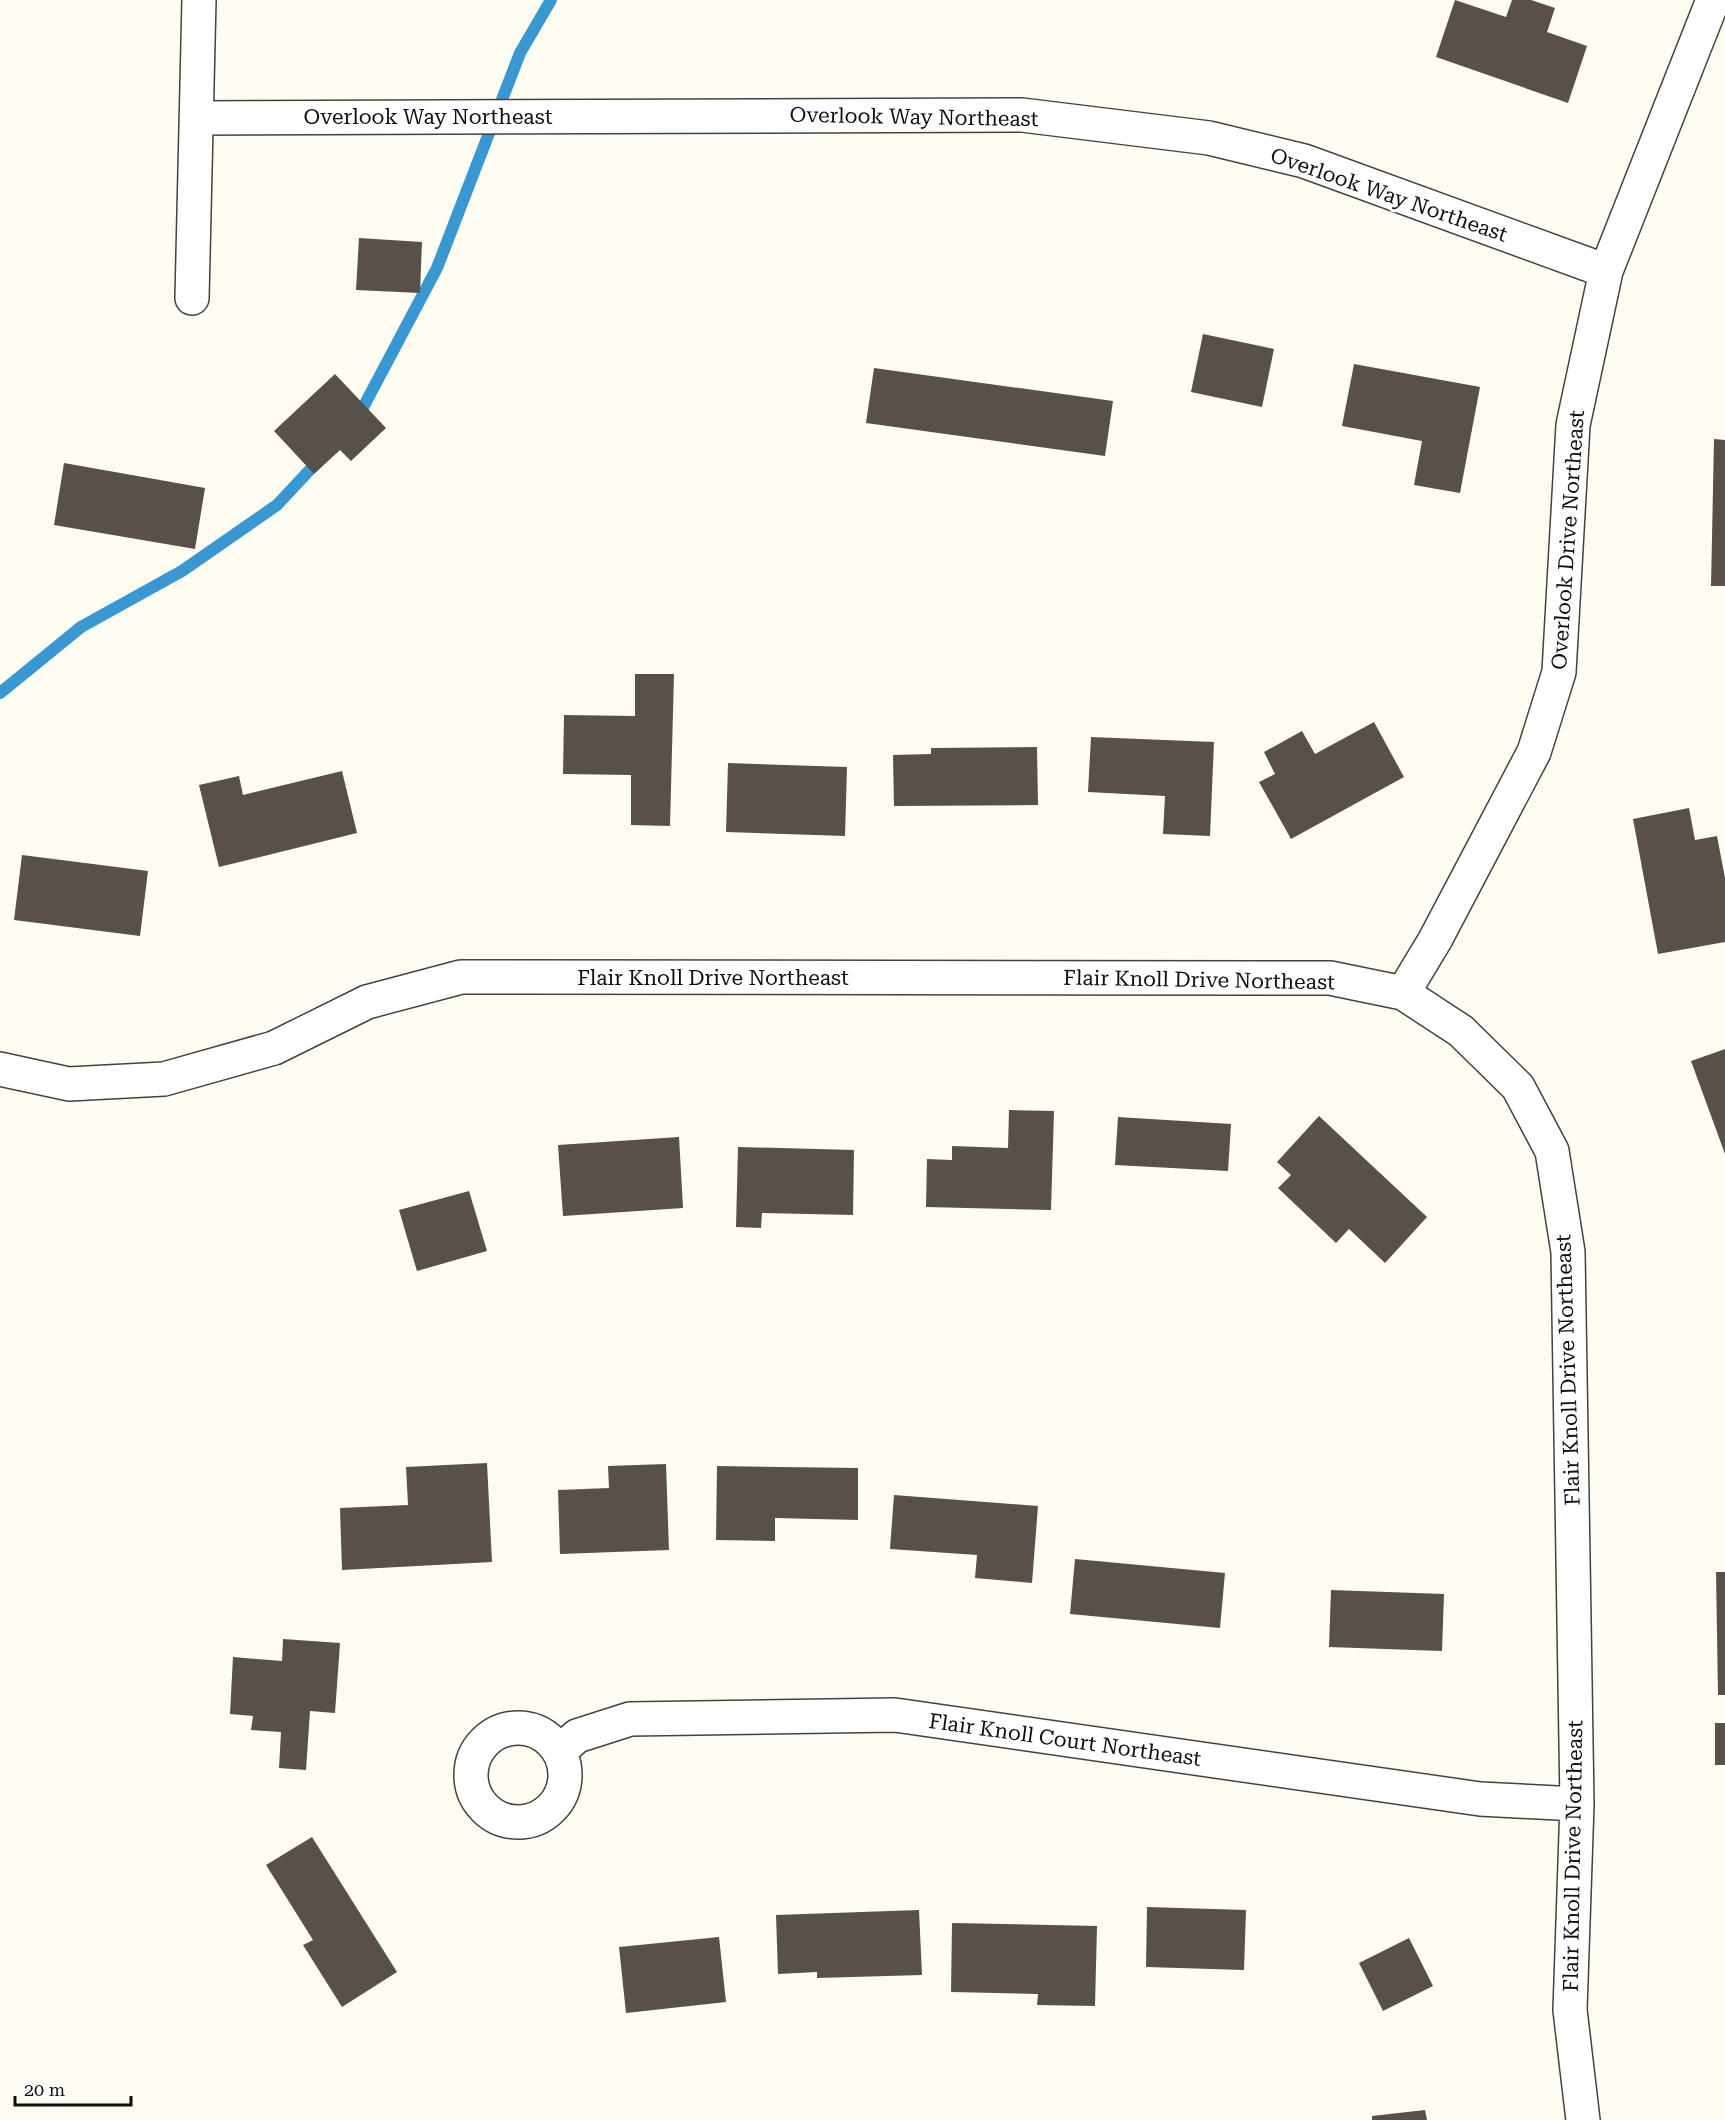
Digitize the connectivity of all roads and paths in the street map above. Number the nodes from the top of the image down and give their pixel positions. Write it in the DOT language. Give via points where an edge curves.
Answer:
graph roads {
  1 [pos="199,0"];
  2 [pos="1713,0"];
  3 [pos="198,118"];
  4 [pos="1606,271"];
  5 [pos="192,298"];
  6 [pos="1403,993"];
  7 [pos="0,1069"];
  8 [pos="559,1752"];
  9 [pos="1577,1804"];
  10 [pos="1583,2120"];
  1 -- 3 [label="street"];
  2 -- 4 [label="street, Overlook Drive Northeast"];
  3 -- 4 [label="street, Overlook Way Northeast" via="1022,115 1209,138 1304,161"];
  3 -- 5 [label="street"];
  4 -- 6 [label="street, Overlook Drive Northeast" via="1573,425 1559,672 1534,752"];
  6 -- 7 [label="street, Flair Knoll Drive Northeast" via="1330,978 461,977 367,1002 274,1048 164,1079 69,1084"];
  6 -- 9 [label="street, Flair Knoll Drive Northeast" via="1461,1031 1518,1087 1552,1151 1568,1252"];
  8 -- 9 [label="street, Flair Knoll Court Northeast" via="577,1736 630,1719 896,1715 1480,1799"];
  9 -- 10 [label="street, Flair Knoll Drive Northeast" via="1570,2010"];
}
